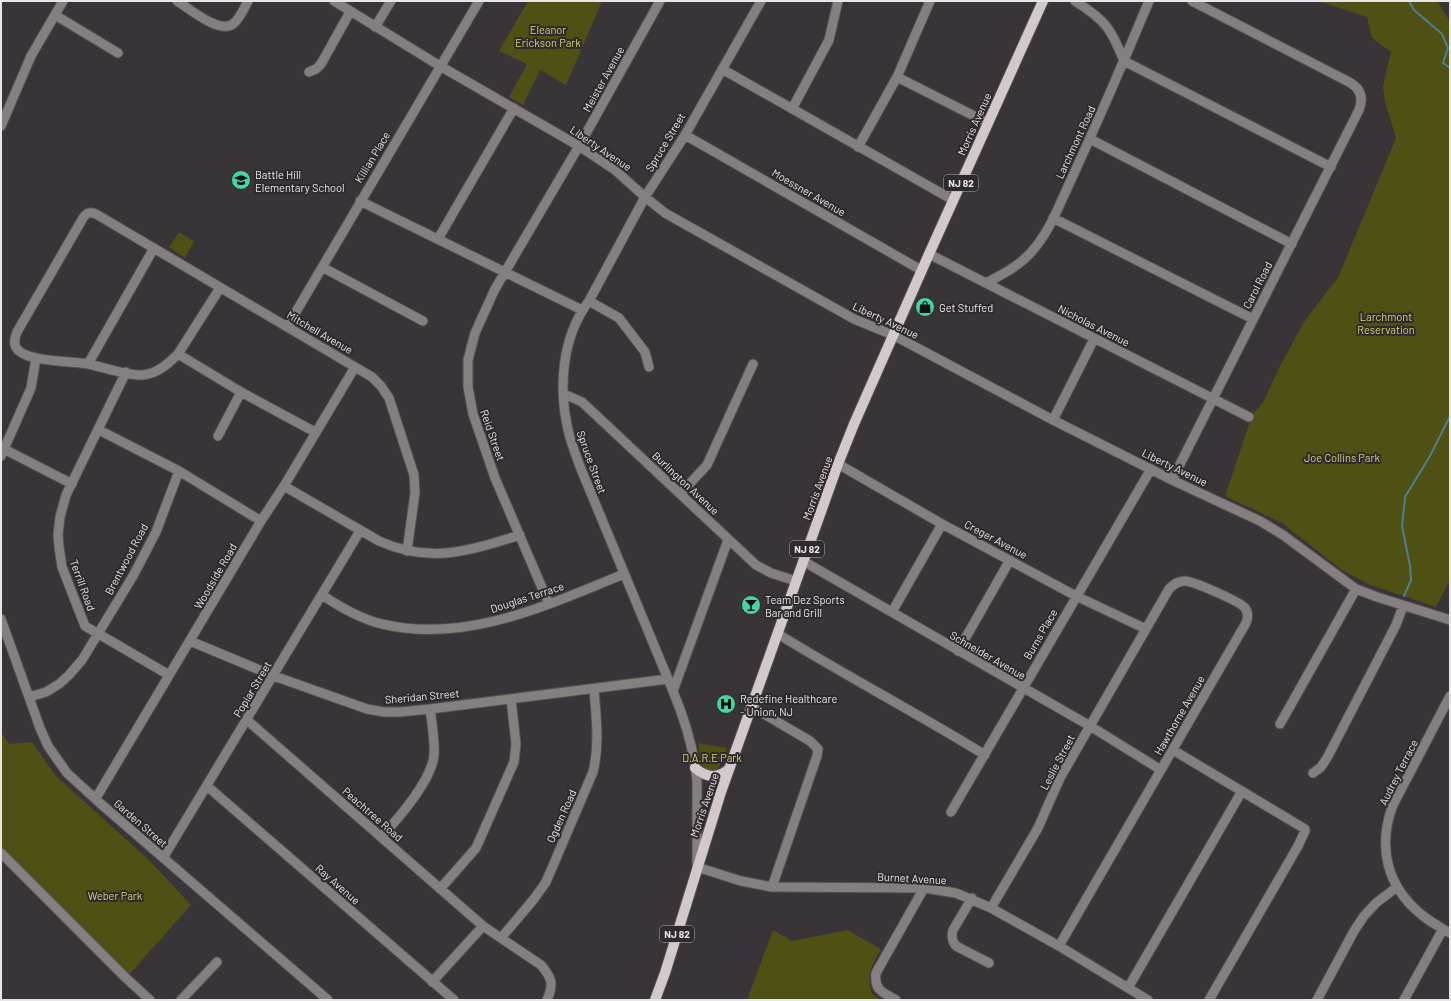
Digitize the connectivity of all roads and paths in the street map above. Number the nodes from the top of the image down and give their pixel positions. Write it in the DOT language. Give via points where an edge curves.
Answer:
graph roads {
  1 [pos="63,1"];
  2 [pos="177,1"];
  3 [pos="248,1"];
  4 [pos="334,1"];
  5 [pos="390,1"];
  6 [pos="479,1"];
  7 [pos="660,1"];
  8 [pos="761,1"];
  9 [pos="838,1"];
  10 [pos="930,1"];
  11 [pos="1043,1"];
  12 [pos="1075,1"];
  13 [pos="1149,1"];
  14 [pos="1192,1"];
  15 [pos="350,12"];
  16 [pos="55,14"];
  17 [pos="375,27"];
  18 [pos="118,53"];
  19 [pos="1124,61"];
  20 [pos="440,66"];
  21 [pos="722,69"];
  22 [pos="309,72"];
  23 [pos="897,77"];
  24 [pos="514,108"];
  25 [pos="792,109"];
  26 [pos="988,123"];
  27 [pos="1,126"];
  28 [pos="684,135"];
  29 [pos="1090,139"];
  30 [pos="579,146"];
  31 [pos="858,147"];
  32 [pos="1331,167"];
  33 [pos="645,197"];
  34 [pos="953,200"];
  35 [pos="360,201"];
  36 [pos="1053,218"];
  37 [pos="438,239"];
  38 [pos="1292,244"];
  39 [pos="154,248"];
  40 [pos="928,254"];
  41 [pos="322,267"];
  42 [pos="922,270"];
  43 [pos="507,272"];
  44 [pos="986,284"];
  45 [pos="220,288"];
  46 [pos="589,301"];
  47 [pos="582,310"];
  48 [pos="1253,319"];
  49 [pos="424,321"];
  50 [pos="287,327"];
  51 [pos="893,335"];
  52 [pos="1094,339"];
  53 [pos="178,354"];
  54 [pos="36,358"];
  55 [pos="88,364"];
  56 [pos="753,364"];
  57 [pos="355,367"];
  58 [pos="649,367"];
  59 [pos="126,372"];
  60 [pos="242,392"];
  61 [pos="564,394"];
  62 [pos="1213,398"];
  63 [pos="1248,417"];
  64 [pos="1053,420"];
  65 [pos="99,430"];
  66 [pos="316,432"];
  67 [pos="218,436"];
  68 [pos="3,452"];
  69 [pos="838,464"];
  70 [pos="1151,469"];
  71 [pos="179,471"];
  72 [pos="1172,480"];
  73 [pos="72,484"];
  74 [pos="284,486"];
  75 [pos="680,494"];
  76 [pos="261,521"];
  77 [pos="942,524"];
  78 [pos="360,531"];
  79 [pos="520,535"];
  80 [pos="728,540"];
  81 [pos="407,550"];
  82 [pos="1010,560"];
  83 [pos="803,561"];
  84 [pos="624,574"];
  85 [pos="796,582"];
  86 [pos="1356,588"];
  87 [pos="322,595"];
  88 [pos="1076,596"];
  89 [pos="549,604"];
  90 [pos="1404,606"];
  91 [pos="892,612"];
  92 [pos="1,619"];
  93 [pos="1450,620"];
  94 [pos="1146,629"];
  95 [pos="98,634"];
  96 [pos="778,634"];
  97 [pos="190,641"];
  98 [pos="958,651"];
  99 [pos="169,675"];
  100 [pos="274,676"];
  101 [pos="668,679"];
  102 [pos="594,689"];
  103 [pos="1023,689"];
  104 [pos="673,691"];
  105 [pos="1450,696"];
  106 [pos="29,697"];
  107 [pos="511,699"];
  108 [pos="752,707"];
  109 [pos="430,709"];
  110 [pos="1447,711"];
  111 [pos="247,720"];
  112 [pos="1280,724"];
  113 [pos="1090,726"];
  114 [pos="1173,750"];
  115 [pos="985,755"];
  116 [pos="695,768"];
  117 [pos="729,769"];
  118 [pos="1162,770"];
  119 [pos="1313,773"];
  120 [pos="207,786"];
  121 [pos="1242,792"];
  122 [pos="96,798"];
  123 [pos="951,812"];
  124 [pos="381,837"];
  125 [pos="1,853"];
  126 [pos="163,858"];
  127 [pos="697,867"];
  128 [pos="772,887"];
  129 [pos="1397,887"];
  130 [pos="924,888"];
  131 [pos="440,889"];
  132 [pos="972,898"];
  133 [pos="992,908"];
  134 [pos="483,926"];
  135 [pos="1447,931"];
  136 [pos="501,938"];
  137 [pos="1059,946"];
  138 [pos="217,962"];
  139 [pos="990,963"];
  140 [pos="432,982"];
  141 [pos="1128,988"];
  142 [pos="150,1000"];
  143 [pos="181,1000"];
  144 [pos="328,1000"];
  145 [pos="454,1000"];
  146 [pos="547,1000"];
  147 [pos="655,1000"];
  148 [pos="896,1000"];
  149 [pos="1148,1000"];
  150 [pos="1209,1000"];
  151 [pos="1317,1000"];
  152 [pos="1404,1000"];
  1 -- 16 [label="street"];
  2 -- 3 [label="street" via="223,27 235,22"];
  4 -- 15 [label="street, Liberty Avenue"];
  5 -- 17 [label="street"];
  6 -- 20 [label="street, Killian Place"];
  7 -- 30 [label="street, Meister Avenue"];
  8 -- 21 [label="street, Spruce Street"];
  9 -- 25 [label="street" via="829,40"];
  10 -- 23 [label="street"];
  11 -- 26 [label="main road, Morris Avenue / NJ 82"];
  12 -- 19 [label="street" via="1108,27"];
  13 -- 19 [label="street, Larchmont Road"];
  14 -- 32 [label="street, Carol Road" via="1355,85 1362,100"];
  15 -- 17 [label="street, Liberty Avenue"];
  15 -- 22 [label="street" via="321,64"];
  16 -- 18 [label="street"];
  16 -- 27 [label="street" via="31,56"];
  17 -- 20 [label="street, Liberty Avenue"];
  19 -- 29 [label="street, Larchmont Road"];
  19 -- 32 [label="street"];
  20 -- 24 [label="street, Liberty Avenue"];
  20 -- 35 [label="street, Killian Place"];
  21 -- 25 [label="street"];
  21 -- 28 [label="street, Spruce Street"];
  23 -- 26 [label="street"];
  23 -- 31 [label="street"];
  24 -- 30 [label="street, Liberty Avenue"];
  24 -- 37 [label="street"];
  25 -- 31 [label="street"];
  26 -- 34 [label="main road, Morris Avenue / NJ 82"];
  28 -- 33 [label="street, Spruce Street"];
  28 -- 42 [label="street, Moessner Avenue"];
  29 -- 36 [label="street, Larchmont Road"];
  29 -- 38 [label="street"];
  30 -- 33 [label="street, Liberty Avenue" via="614,170"];
  30 -- 43 [label="street, Meister Avenue"];
  31 -- 34 [label="street"];
  32 -- 38 [label="street, Carol Road"];
  33 -- 46 [label="street, Spruce Street"];
  33 -- 51 [label="street, Liberty Avenue" via="665,213 854,319"];
  34 -- 40 [label="main road, Morris Avenue / NJ 82"];
  35 -- 37 [label="street"];
  35 -- 41 [label="street, Killian Place"];
  36 -- 44 [label="street, Larchmont Road" via="1039,243 1028,256"];
  36 -- 48 [label="street"];
  37 -- 43 [label="street"];
  38 -- 48 [label="street, Carol Road"];
  39 -- 45 [label="street, Mitchell Avenue"];
  39 -- 54 [label="street, Mitchell Avenue" via="96,214 86,214 14,338 20,352"];
  39 -- 55 [label="street"];
  40 -- 42 [label="main road, Morris Avenue / NJ 82"];
  40 -- 44 [label="street, Nicholas Avenue"];
  41 -- 49 [label="street"];
  41 -- 50 [label="street, Killian Place"];
  42 -- 51 [label="main road, Morris Avenue / NJ 82"];
  43 -- 47 [label="street"];
  43 -- 79 [label="street, Reid Street" via="475,333 468,360 468,387 473,414 495,478"];
  44 -- 52 [label="street, Nicholas Avenue"];
  45 -- 50 [label="street, Mitchell Avenue"];
  45 -- 53 [label="street"];
  46 -- 47 [label="street, Spruce Street"];
  46 -- 58 [label="street" via="619,318 646,352"];
  47 -- 61 [label="street, Spruce Street" via="568,343"];
  48 -- 62 [label="street, Carol Road"];
  50 -- 57 [label="street, Mitchell Avenue"];
  51 -- 64 [label="street, Liberty Avenue"];
  51 -- 69 [label="main road, Morris Avenue / NJ 82"];
  52 -- 62 [label="street, Nicholas Avenue"];
  52 -- 64 [label="street"];
  53 -- 59 [label="street" via="158,370 142,375"];
  53 -- 60 [label="street"];
  54 -- 55 [label="street"];
  54 -- 68 [label="street" via="31,388"];
  55 -- 59 [label="street"];
  56 -- 75 [label="street" via="707,465"];
  57 -- 66 [label="street, Woodside Road"];
  57 -- 81 [label="street, Mitchell Avenue" via="372,377 389,398 414,475 415,493"];
  59 -- 65 [label="street, Terrill Road"];
  60 -- 66 [label="street"];
  60 -- 67 [label="street"];
  61 -- 75 [label="street, Burlington Avenue" via="582,402"];
  61 -- 84 [label="street, Spruce Street" via="569,435"];
  62 -- 63 [label="street, Nicholas Avenue"];
  62 -- 72 [label="street, Carol Road"];
  64 -- 70 [label="street, Liberty Avenue"];
  65 -- 71 [label="street"];
  65 -- 73 [label="street, Terrill Road"];
  66 -- 74 [label="street, Woodside Road"];
  68 -- 73 [label="street"];
  69 -- 77 [label="street, Creger Avenue"];
  69 -- 83 [label="main road, Morris Avenue / NJ 82"];
  70 -- 72 [label="street, Liberty Avenue"];
  70 -- 88 [label="street, Burns Place"];
  71 -- 76 [label="street"];
  71 -- 95 [label="street, Brentwood Road" via="156,532 134,576"];
  72 -- 86 [label="street, Liberty Avenue" via="1260,521"];
  73 -- 95 [label="street, Terrill Road" via="60,517 60,558 85,626"];
  74 -- 76 [label="street, Woodside Road"];
  74 -- 78 [label="street"];
  75 -- 80 [label="street, Burlington Avenue"];
  76 -- 97 [label="street, Woodside Road"];
  77 -- 82 [label="street, Creger Avenue"];
  77 -- 91 [label="street"];
  78 -- 81 [label="street" via="393,548"];
  78 -- 87 [label="street, Poplar Street"];
  79 -- 81 [label="street" via="460,552 427,554"];
  79 -- 89 [label="street, Reid Street"];
  80 -- 85 [label="street, Burlington Avenue" via="756,566"];
  80 -- 104 [label="street"];
  82 -- 88 [label="street, Creger Avenue"];
  82 -- 98 [label="street"];
  83 -- 85 [label="main road, Morris Avenue / NJ 82"];
  83 -- 91 [label="street, Schneider Avenue"];
  84 -- 89 [label="street, Douglas Terrace"];
  84 -- 101 [label="street, Spruce Street"];
  85 -- 96 [label="main road, Morris Avenue / NJ 82"];
  86 -- 90 [label="street, Liberty Avenue"];
  86 -- 112 [label="street"];
  87 -- 89 [label="street, Douglas Terrace" via="361,616 408,629 474,626 506,619"];
  87 -- 100 [label="street, Poplar Street"];
  88 -- 94 [label="street, Creger Avenue"];
  88 -- 103 [label="street, Burns Place"];
  90 -- 93 [label="street, Liberty Avenue"];
  90 -- 119 [label="street" via="1327,758"];
  91 -- 98 [label="street, Schneider Avenue"];
  92 -- 106 [label="street, Garden Street"];
  94 -- 113 [label="street, Leslie Street"];
  94 -- 114 [label="street, Hawthorne Avenue" via="1169,589 1179,582 1193,582 1241,604 1247,614 1243,629"];
  95 -- 99 [label="street, Terrill Road"];
  95 -- 106 [label="street, Brentwood Road" via="82,660 64,680 46,692"];
  96 -- 108 [label="main road, Morris Avenue / NJ 82"];
  96 -- 115 [label="street"];
  97 -- 99 [label="street, Woodside Road"];
  97 -- 100 [label="street, Sheridan Street"];
  98 -- 103 [label="street, Schneider Avenue"];
  99 -- 122 [label="street, Woodside Road"];
  100 -- 109 [label="street, Sheridan Street" via="367,709 384,712"];
  100 -- 111 [label="street, Poplar Street"];
  101 -- 102 [label="street, Sheridan Street"];
  101 -- 104 [label="street, Spruce Street"];
  102 -- 107 [label="street, Sheridan Street"];
  102 -- 136 [label="street, Ogden Road" via="598,744 593,772 546,882"];
  103 -- 113 [label="street, Schneider Avenue"];
  103 -- 115 [label="street, Burns Place"];
  104 -- 116 [label="street, Spruce Street" via="687,727"];
  105 -- 110 [label="street, Audrey Terrace"];
  106 -- 122 [label="street, Garden Street" via="48,746 76,782"];
  107 -- 109 [label="street, Sheridan Street"];
  107 -- 131 [label="street" via="516,744 514,762 476,848"];
  108 -- 117 [label="main road, Morris Avenue / NJ 82"];
  108 -- 128 [label="street" via="810,741 818,749"];
  109 -- 124 [label="street" via="434,757 426,778 409,805"];
  110 -- 129 [label="street, Audrey Terrace" via="1390,814 1386,833 1386,853 1390,872"];
  111 -- 120 [label="street, Poplar Street"];
  111 -- 124 [label="street, Peachtree Road"];
  113 -- 118 [label="street, Schneider Avenue"];
  113 -- 133 [label="street, Leslie Street" via="1060,778 1038,828"];
  114 -- 118 [label="street, Hawthorne Avenue"];
  114 -- 121 [label="street"];
  115 -- 123 [label="street, Burns Place"];
  116 -- 117 [label="main road" via="706,775 714,776 721,775"];
  116 -- 127 [label="street, Spruce Street"];
  117 -- 127 [label="main road, Morris Avenue / NJ 82"];
  118 -- 137 [label="street, Hawthorne Avenue"];
  120 -- 126 [label="street, Poplar Street"];
  120 -- 140 [label="street, Ray Avenue"];
  121 -- 141 [label="street"];
  121 -- 150 [label="street" via="1302,826 1305,831"];
  122 -- 126 [label="street, Garden Street"];
  124 -- 131 [label="street, Peachtree Road"];
  125 -- 142 [label="street"];
  126 -- 144 [label="street, Garden Street"];
  127 -- 128 [label="street, Burnet Avenue" via="741,881"];
  127 -- 147 [label="main road, Morris Avenue / NJ 82"];
  128 -- 130 [label="street, Burnet Avenue"];
  129 -- 135 [label="street, Audrey Terrace" via="1414,909"];
  129 -- 151 [label="street" via="1364,916"];
  130 -- 132 [label="street, Burnet Avenue"];
  130 -- 148 [label="street" via="876,973 876,983 881,991"];
  131 -- 134 [label="street, Peachtree Road"];
  132 -- 133 [label="street, Burnet Avenue"];
  132 -- 139 [label="street" via="953,930 953,942"];
  133 -- 137 [label="street, Burnet Avenue"];
  134 -- 136 [label="street, Peachtree Road"];
  134 -- 140 [label="street"];
  135 -- 152 [label="street"];
  136 -- 146 [label="street, Peachtree Road" via="547,972 552,986"];
  137 -- 141 [label="street, Burnet Avenue"];
  138 -- 143 [label="street"];
  140 -- 145 [label="street, Ray Avenue"];
  141 -- 149 [label="street, Burnet Avenue"];
}
